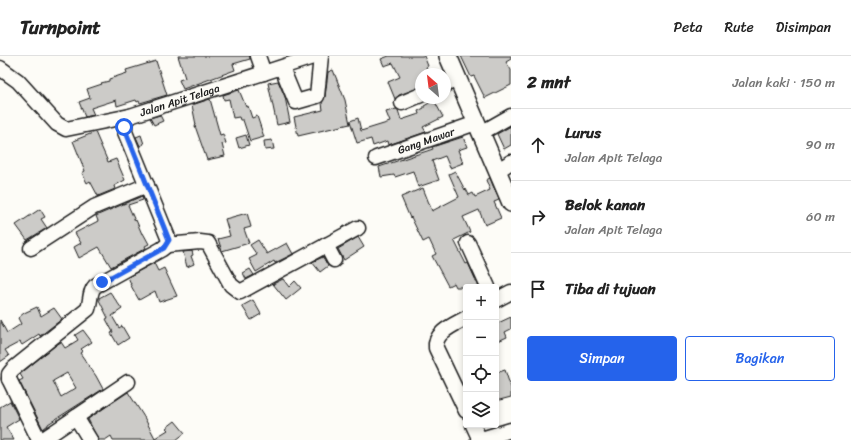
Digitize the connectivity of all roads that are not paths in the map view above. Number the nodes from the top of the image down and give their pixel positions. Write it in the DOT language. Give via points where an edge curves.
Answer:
graph roads {
  1 [pos="258,56"];
  2 [pos="316,56"];
  3 [pos="321,56"];
  4 [pos="448,56"];
  5 [pos="0,68"];
  6 [pos="282,68"];
  7 [pos="449,68"];
  8 [pos="264,73"];
  9 [pos="451,82"];
  10 [pos="415,98"];
  11 [pos="402,103"];
  12 [pos="130,116"];
  13 [pos="511,116"];
  14 [pos="479,128"];
  15 [pos="376,158"];
  16 [pos="504,166"];
  17 [pos="147,185"];
  18 [pos="511,203"];
  19 [pos="358,228"];
  20 [pos="468,243"];
  21 [pos="166,245"];
  22 [pos="326,246"];
  23 [pos="31,248"];
  24 [pos="334,260"];
  25 [pos="487,284"];
  26 [pos="511,292"];
  27 [pos="499,298"];
  28 [pos="463,320"];
  29 [pos="3,382"];
  30 [pos="128,382"];
  31 [pos="463,405"];
  32 [pos="76,417"];
  33 [pos="474,428"];
  34 [pos="511,430"];
  35 [pos="41,440"];
  36 [pos="90,440"];
  37 [pos="479,440"];
  1 -- 8 [label="street"];
  2 -- 6 [label="street, Jalan Apit Telaga"];
  3 -- 6 [label="street" via="317,96 296,102"];
  4 -- 7 [label="main road"];
  5 -- 12 [label="street" via="18,81 57,124 66,129"];
  6 -- 8 [label="street, Jalan Apit Telaga"];
  8 -- 12 [label="street, Jalan Apit Telaga"];
  9 -- 14 [label="main road"];
  10 -- 11 [label="street"];
  12 -- 17 [label="street, Jalan Apit Telaga" via="125,121 125,132"];
  13 -- 14 [label="street, Gang Mawar"];
  14 -- 15 [label="street, Gang Mawar"];
  14 -- 16 [label="main road"];
  16 -- 18 [label="main road"];
  17 -- 21 [label="street, Jalan Apit Telaga" via="169,240"];
  17 -- 23 [label="street" via="94,207"];
  19 -- 22 [label="street"];
  20 -- 25 [label="street"];
  21 -- 22 [label="street" via="208,243 231,285 240,292"];
  21 -- 29 [label="street" via="95,286 88,309 13,369"];
  22 -- 24 [label="street"];
  26 -- 27 [label="street"];
  28 -- 31 [label="street" via="439,334 435,343"];
  29 -- 35 [label="street"];
  30 -- 32 [label="street"];
  32 -- 35 [label="street"];
  32 -- 36 [label="street"];
  33 -- 37 [label="street"];
  34 -- 37 [label="street"];
}
